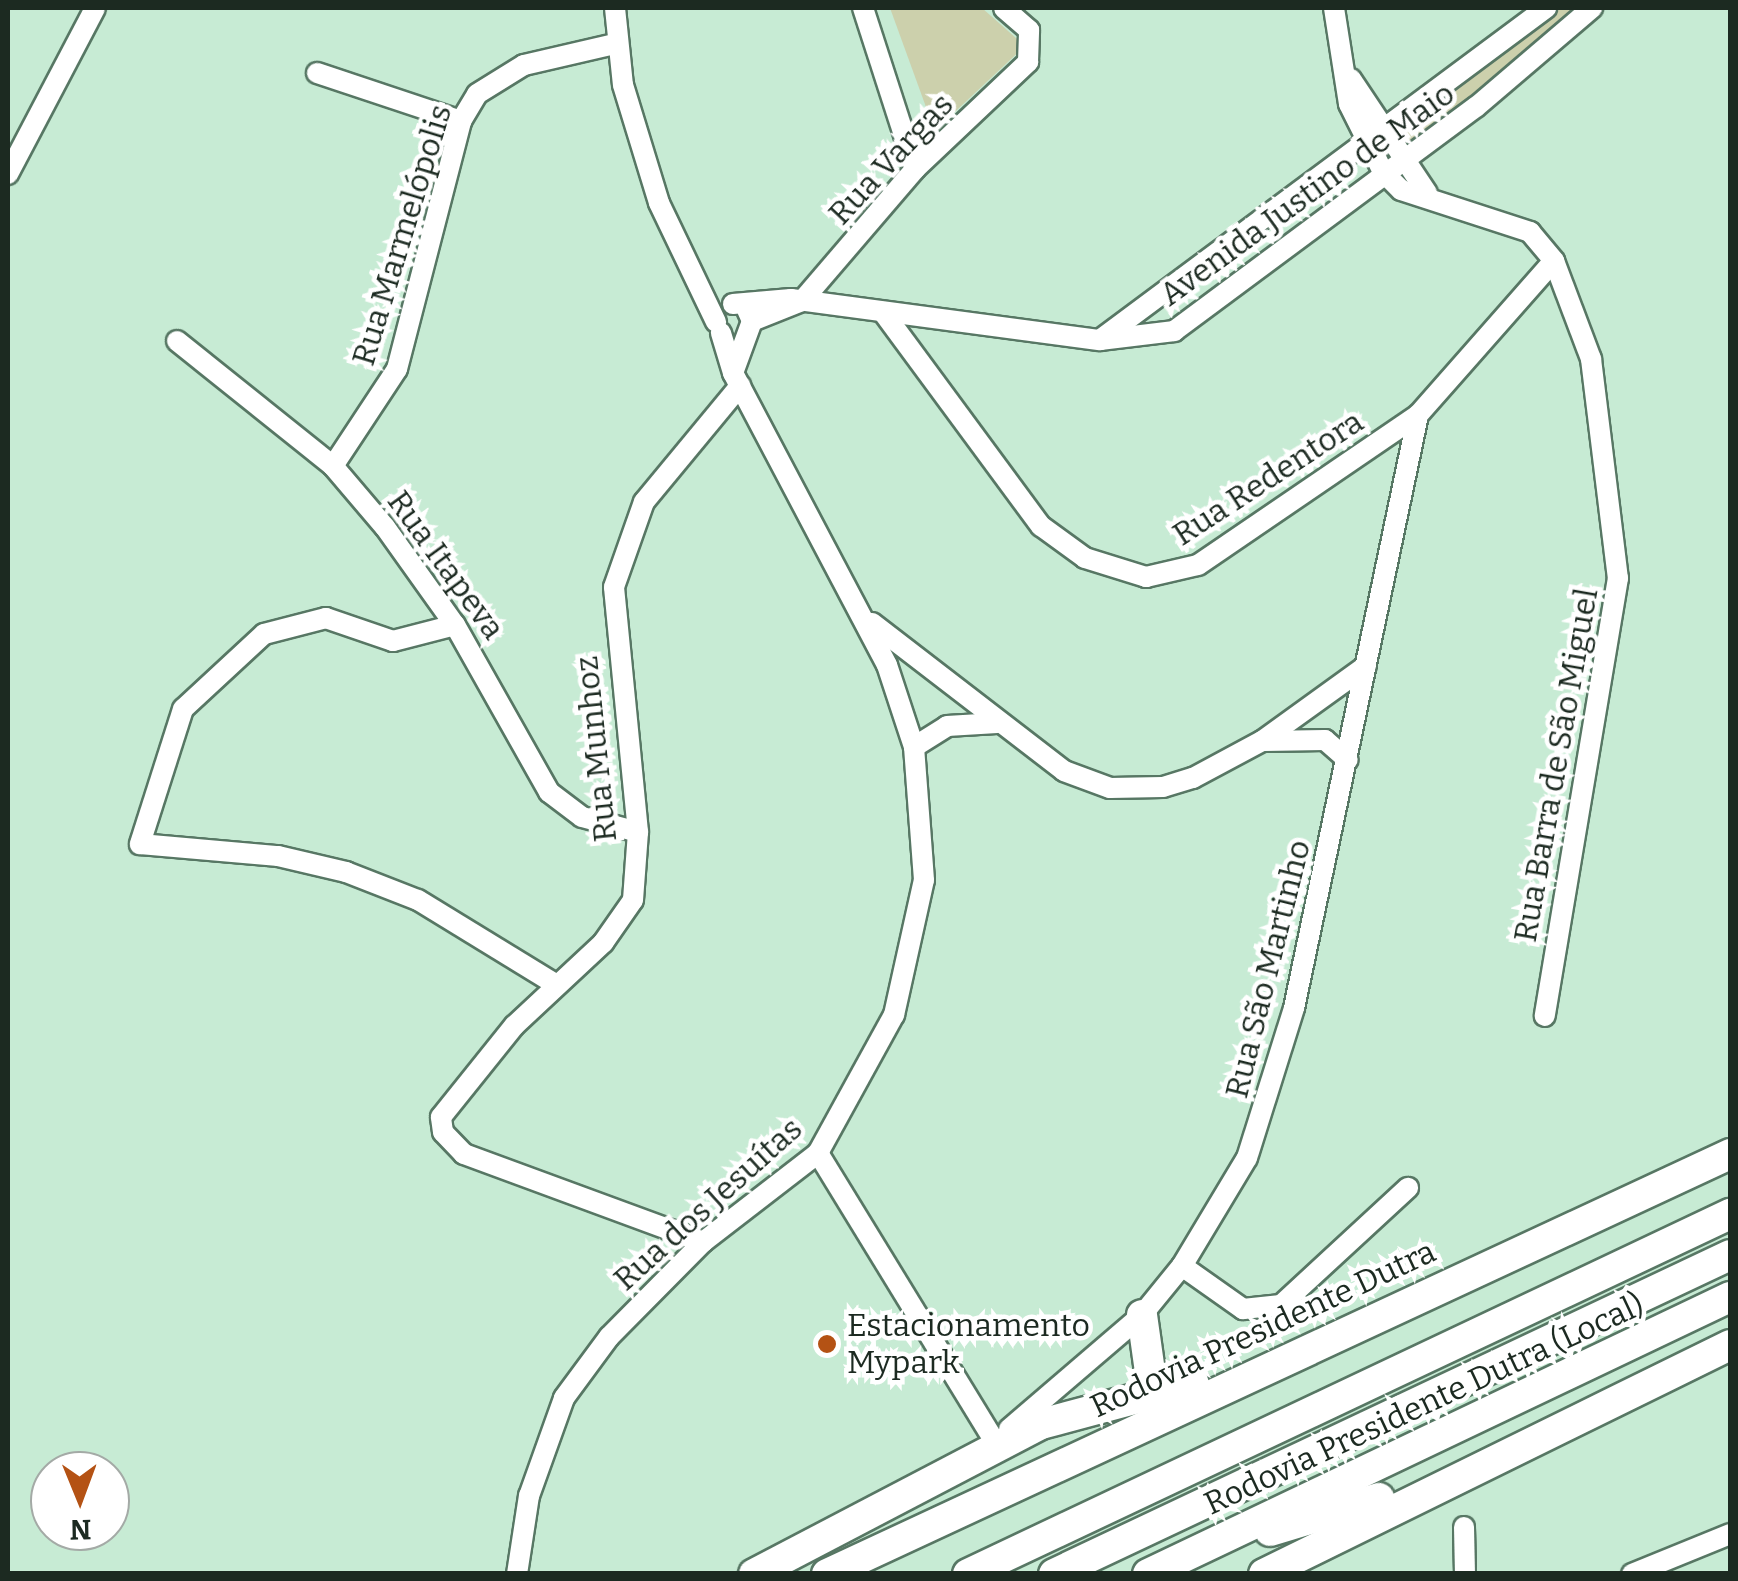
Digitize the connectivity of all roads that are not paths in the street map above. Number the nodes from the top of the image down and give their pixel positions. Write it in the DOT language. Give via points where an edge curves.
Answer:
graph roads {
  1 [pos="96,8"];
  2 [pos="615,8"];
  3 [pos="863,8"];
  4 [pos="1004,8"];
  5 [pos="1334,8"];
  6 [pos="1546,8"];
  7 [pos="1592,8"];
  8 [pos="614,44"];
  9 [pos="317,73"];
  10 [pos="1350,78"];
  11 [pos="461,120"];
  12 [pos="1381,131"];
  13 [pos="1363,144"];
  14 [pos="1403,160"];
  15 [pos="915,169"];
  16 [pos="1383,172"];
  17 [pos="8,174"];
  18 [pos="1427,193"];
  19 [pos="1554,261"];
  20 [pos="802,301"];
  21 [pos="883,312"];
  22 [pos="724,316"];
  23 [pos="930,318"];
  24 [pos="747,329"];
  25 [pos="177,340"];
  26 [pos="1100,340"];
  27 [pos="917,360"];
  28 [pos="736,379"];
  29 [pos="1418,415"];
  30 [pos="333,466"];
  31 [pos="865,617"];
  32 [pos="455,624"];
  33 [pos="1366,666"];
  34 [pos="936,678"];
  35 [pos="895,690"];
  36 [pos="997,724"];
  37 [pos="1262,741"];
  38 [pos="914,747"];
  39 [pos="1348,760"];
  40 [pos="638,832"];
  41 [pos="556,984"];
  42 [pos="1545,1016"];
  43 [pos="818,1152"];
  44 [pos="1730,1154"];
  45 [pos="1408,1188"];
  46 [pos="1730,1214"];
  47 [pos="703,1242"];
  48 [pos="1730,1255"];
  49 [pos="1182,1266"];
  50 [pos="1730,1297"];
  51 [pos="1142,1314"];
  52 [pos="1730,1345"];
  53 [pos="1296,1350"];
  54 [pos="1177,1389"];
  55 [pos="1578,1421"];
  56 [pos="995,1444"];
  57 [pos="1464,1527"];
  58 [pos="1730,1534"];
  59 [pos="1204,1547"];
  60 [pos="517,1574"];
  61 [pos="754,1574"];
  62 [pos="828,1574"];
  63 [pos="968,1574"];
  64 [pos="1054,1574"];
  65 [pos="1148,1574"];
  66 [pos="1264,1574"];
  67 [pos="1466,1574"];
  68 [pos="1632,1574"];
  1 -- 17 [label="street"];
  2 -- 8 [label="street, Rua dos Jesuítas"];
  3 -- 15 [label="street"];
  4 -- 15 [label="street, Rua Vargas" via="1029,30 1028,62"];
  5 -- 10 [label="street"];
  6 -- 12 [label="street, Avenida Justino de Maio"];
  7 -- 14 [label="street, Avenida Justino de Maio"];
  8 -- 11 [label="street, Rua Marmelópolis" via="524,65 477,94"];
  8 -- 22 [label="street, Rua dos Jesuítas" via="658,203 684,265"];
  9 -- 11 [label="street"];
  10 -- 12 [label="street"];
  10 -- 13 [label="street"];
  11 -- 30 [label="street, Rua Marmelópolis" via="397,369"];
  12 -- 13 [label="street, Avenida Justino de Maio"];
  12 -- 14 [label="street"];
  13 -- 16 [label="street"];
  13 -- 26 [label="street, Avenida Justino de Maio"];
  14 -- 16 [label="street, Avenida Justino de Maio"];
  14 -- 18 [label="street"];
  15 -- 20 [label="street, Rua Vargas"];
  16 -- 18 [label="street, Rua Barra de São Miguel" via="1401,190"];
  16 -- 26 [label="street, Avenida Justino de Maio" via="1193,321 1149,339"];
  18 -- 19 [label="street, Rua Barra de São Miguel" via="1530,232"];
  19 -- 29 [label="street, Rua Redentora"];
  19 -- 42 [label="street, Rua Barra de São Miguel" via="1591,359 1618,561"];
  20 -- 21 [label="street"];
  20 -- 22 [label="street"];
  20 -- 24 [label="street"];
  21 -- 23 [label="street"];
  21 -- 27 [label="street, Rua Redentora"];
  22 -- 24 [label="street"];
  22 -- 24 [label="street"];
  22 -- 28 [label="street, Rua dos Jesuítas"];
  23 -- 26 [label="street"];
  23 -- 27 [label="street"];
  24 -- 28 [label="street"];
  25 -- 30 [label="street, Rua Itapeva"];
  27 -- 29 [label="street, Rua Redentora" via="1041,526 1085,558 1146,577 1198,564"];
  28 -- 31 [label="street, Rua dos Jesuítas"];
  28 -- 40 [label="street, Rua Munhoz" via="644,502 622,553 613,634"];
  29 -- 33 [label="street, Rua São Martinho"];
  30 -- 32 [label="street, Rua Itapeva"];
  31 -- 34 [label="street"];
  31 -- 35 [label="street, Rua dos Jesuítas"];
  32 -- 40 [label="street, Rua Itapeva" via="540,782 582,817"];
  32 -- 41 [label="street" via="393,641 326,618 264,634 183,709 140,844 278,856 346,872 418,900"];
  33 -- 37 [label="street"];
  33 -- 39 [label="street, Rua São Martinho"];
  34 -- 35 [label="street"];
  34 -- 36 [label="street"];
  35 -- 38 [label="street, Rua dos Jesuítas"];
  36 -- 37 [label="street" via="1064,771 1110,788 1163,788"];
  36 -- 38 [label="street" via="947,726"];
  37 -- 39 [label="street" via="1325,740"];
  38 -- 43 [label="street, Rua dos Jesuítas" via="924,880 907,968 879,1050"];
  39 -- 49 [label="street, Rua São Martinho" via="1274,1085 1247,1158"];
  40 -- 41 [label="street, Rua Munhoz" via="632,900 620,924"];
  41 -- 47 [label="street, Rua Munhoz" via="446,1102 443,1132 464,1154"];
  43 -- 47 [label="street, Rua dos Jesuítas"];
  43 -- 56 [label="street"];
  44 -- 53 [label="highway, Rodovia Presidente Dutra"];
  45 -- 49 [label="street" via="1336,1246 1280,1305 1243,1310"];
  46 -- 63 [label="highway"];
  47 -- 60 [label="street, Rua dos Jesuítas" via="609,1337 564,1398 544,1440"];
  48 -- 64 [label="highway"];
  49 -- 51 [label="street, Rua São Martinho"];
  50 -- 59 [label="highway, Rodovia Presidente Dutra (Local)"];
  51 -- 54 [label="highway" via="1150,1372"];
  51 -- 56 [label="street, Rua São Martinho"];
  52 -- 55 [label="highway"];
  53 -- 54 [label="highway"];
  53 -- 62 [label="highway, Rodovia Presidente Dutra"];
  54 -- 56 [label="highway" via="1042,1424"];
  55 -- 59 [label="highway" via="1345,1512"];
  55 -- 66 [label="highway"];
  56 -- 61 [label="highway"];
  57 -- 67 [label="street"];
  58 -- 68 [label="street"];
  59 -- 65 [label="highway, Rodovia Presidente Dutra (Local)"];
}
